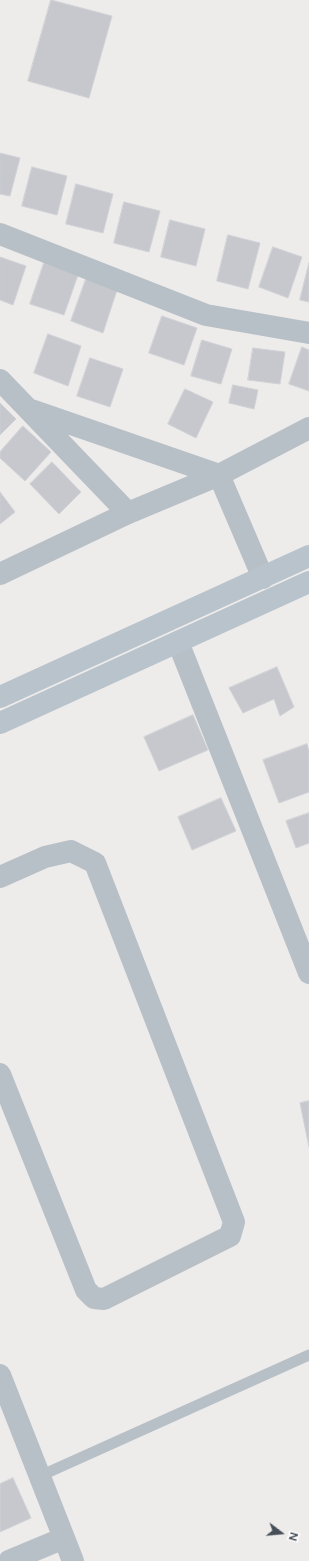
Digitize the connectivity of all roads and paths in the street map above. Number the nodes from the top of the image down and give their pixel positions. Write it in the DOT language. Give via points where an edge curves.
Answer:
graph roads {
  1 [pos="0,234"];
  2 [pos="309,333"];
  3 [pos="0,380"];
  4 [pos="28,409"];
  5 [pos="309,428"];
  6 [pos="219,475"];
  7 [pos="128,514"];
  8 [pos="309,556"];
  9 [pos="0,574"];
  10 [pos="263,578"];
  11 [pos="309,582"];
  12 [pos="178,642"];
  13 [pos="0,698"];
  14 [pos="0,723"];
  15 [pos="0,877"];
  16 [pos="309,973"];
  17 [pos="0,1074"];
  18 [pos="309,1355"];
  19 [pos="0,1375"];
  20 [pos="40,1476"];
  21 [pos="64,1538"];
  22 [pos="9,1561"];
  23 [pos="73,1561"];
  1 -- 2 [label="street" via="206,315"];
  3 -- 4 [label="street"];
  4 -- 6 [label="street"];
  4 -- 7 [label="street"];
  5 -- 6 [label="street"];
  6 -- 7 [label="street"];
  6 -- 10 [label="street"];
  7 -- 9 [label="street"];
  8 -- 10 [label="street"];
  10 -- 13 [label="street"];
  11 -- 12 [label="street"];
  12 -- 14 [label="street"];
  12 -- 16 [label="street"];
  15 -- 17 [label="street" via="45,857 71,851 95,863 234,1222 230,1236 104,1299 94,1298 86,1290"];
  18 -- 20 [label="lane"];
  19 -- 20 [label="street"];
  20 -- 21 [label="street"];
  21 -- 22 [label="street"];
  21 -- 23 [label="street"];
}
